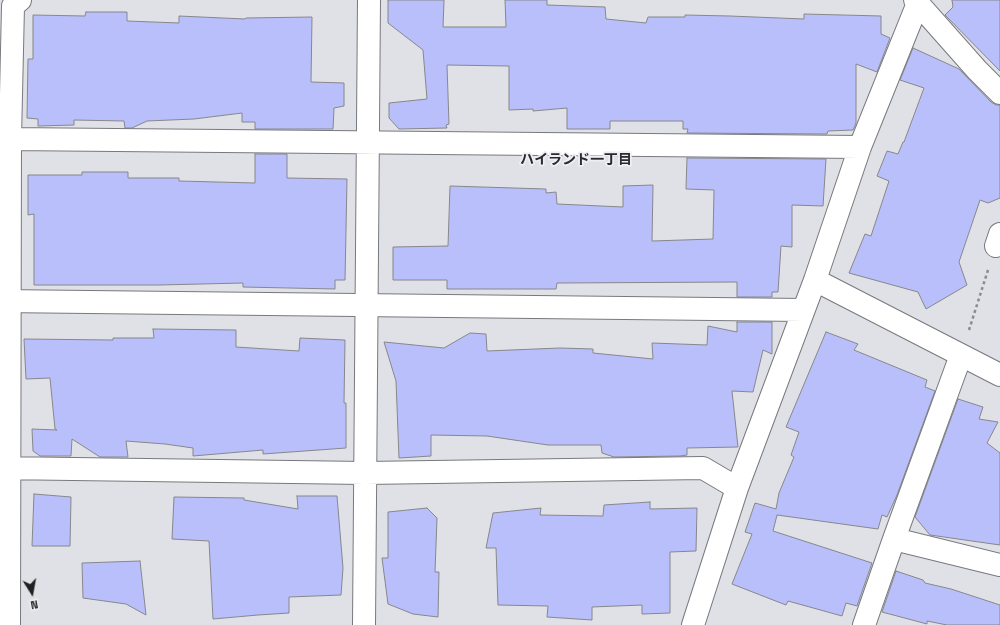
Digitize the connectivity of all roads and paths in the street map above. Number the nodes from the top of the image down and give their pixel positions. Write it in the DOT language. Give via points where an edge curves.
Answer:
graph roads {
  1 [pos="20,0"];
  2 [pos="369,0"];
  3 [pos="916,1"];
  4 [pos="1000,93"];
  5 [pos="10,139"];
  6 [pos="368,143"];
  7 [pos="860,148"];
  8 [pos="998,240"];
  9 [pos="815,280"];
  10 [pos="4,301"];
  11 [pos="367,305"];
  12 [pos="803,310"];
  13 [pos="961,355"];
  14 [pos="1000,375"];
  15 [pos="5,468"];
  16 [pos="365,473"];
  17 [pos="737,488"];
  18 [pos="894,539"];
  19 [pos="1000,564"];
  20 [pos="8,625"];
  21 [pos="364,625"];
  22 [pos="693,625"];
  23 [pos="864,625"];
  1 -- 5 [label="street" via="13,6"];
  2 -- 6 [label="street"];
  3 -- 4 [label="street"];
  3 -- 7 [label="street"];
  5 -- 6 [label="street"];
  5 -- 10 [label="street"];
  6 -- 7 [label="street"];
  6 -- 11 [label="street"];
  7 -- 9 [label="street"];
  8 -- 13 [label="path"];
  9 -- 12 [label="street"];
  9 -- 13 [label="street"];
  10 -- 11 [label="street"];
  10 -- 15 [label="street"];
  11 -- 12 [label="street"];
  11 -- 16 [label="street"];
  12 -- 17 [label="street"];
  13 -- 14 [label="street"];
  13 -- 18 [label="street"];
  15 -- 16 [label="street"];
  15 -- 20 [label="street"];
  16 -- 17 [label="street" via="703,468"];
  16 -- 21 [label="street"];
  17 -- 22 [label="street"];
  18 -- 19 [label="street"];
  18 -- 23 [label="street"];
}
